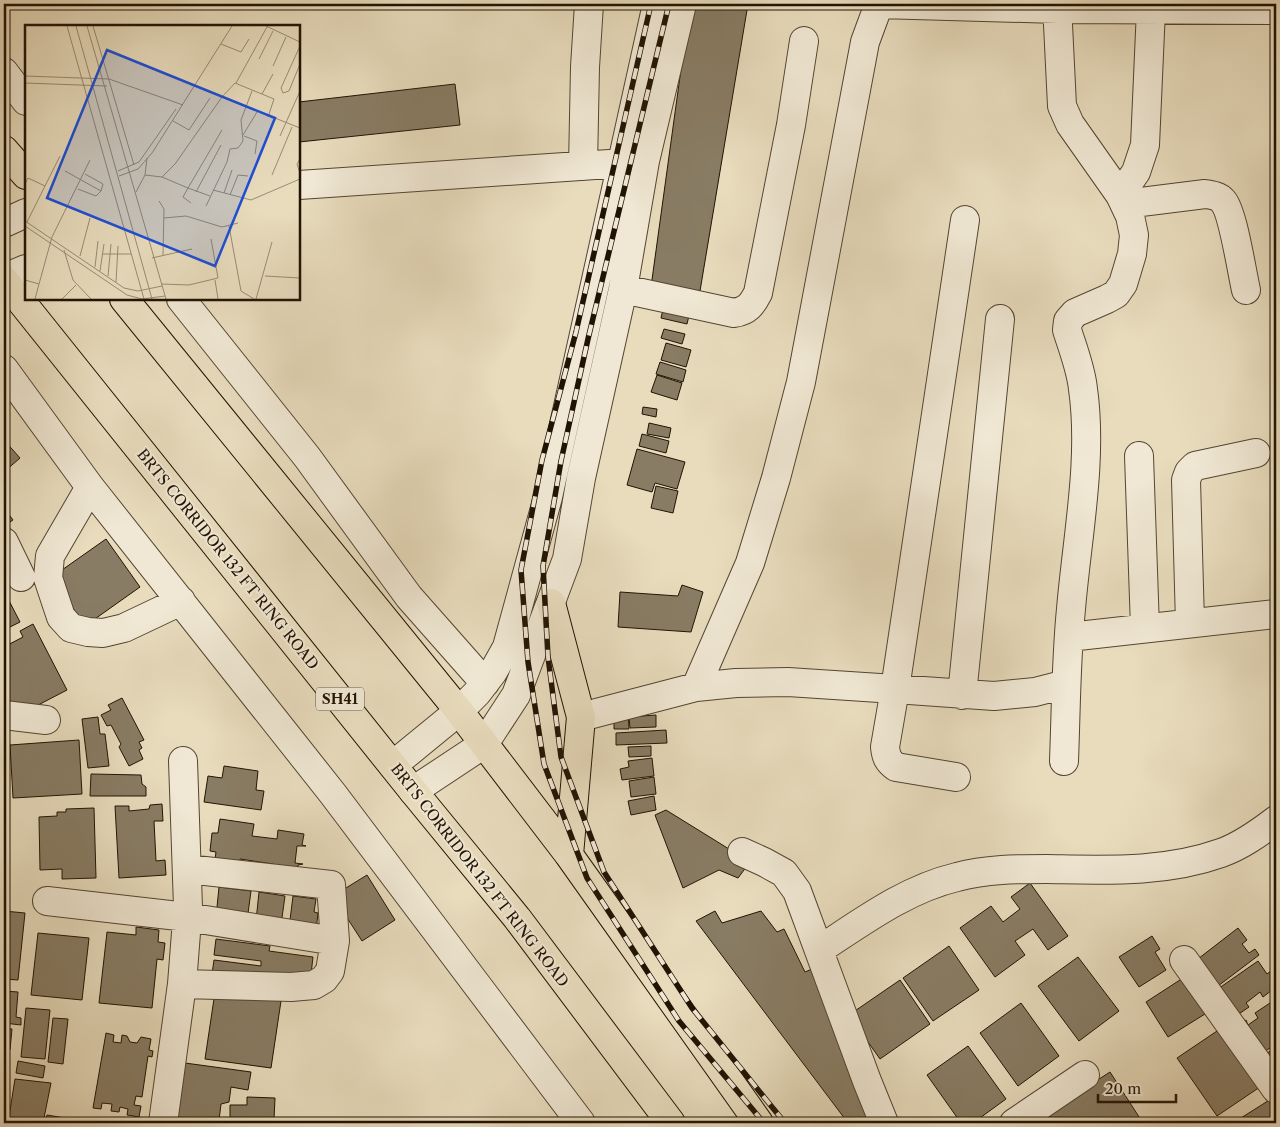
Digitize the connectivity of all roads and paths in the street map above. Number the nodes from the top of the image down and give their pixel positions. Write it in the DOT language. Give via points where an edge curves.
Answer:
graph roads {
  1 [pos="588,4"];
  2 [pos="657,4"];
  3 [pos="682,4"];
  4 [pos="879,4"];
  5 [pos="1057,6"];
  6 [pos="1233,7"];
  7 [pos="1151,10"];
  8 [pos="1276,10"];
  9 [pos="804,41"];
  10 [pos="4,72"];
  11 [pos="25,100"];
  12 [pos="4,150"];
  13 [pos="633,162"];
  14 [pos="584,166"];
  15 [pos="25,174"];
  16 [pos="300,185"];
  17 [pos="1122,199"];
  18 [pos="25,213"];
  19 [pos="965,220"];
  20 [pos="4,223"];
  21 [pos="25,269"];
  22 [pos="4,279"];
  23 [pos="623,289"];
  24 [pos="1246,290"];
  25 [pos="125,300"];
  26 [pos="183,300"];
  27 [pos="1000,319"];
  28 [pos="4,369"];
  29 [pos="1256,453"];
  30 [pos="1139,456"];
  31 [pos="90,487"];
  32 [pos="4,542"];
  33 [pos="22,577"];
  34 [pos="181,601"];
  35 [pos="551,603"];
  36 [pos="1276,614"];
  37 [pos="1190,623"];
  38 [pos="1146,628"];
  39 [pos="1069,637"];
  40 [pos="485,684"];
  41 [pos="1066,684"];
  42 [pos="696,687"];
  43 [pos="895,689"];
  44 [pos="962,695"];
  45 [pos="459,711"];
  46 [pos="4,715"];
  47 [pos="582,717"];
  48 [pos="46,720"];
  49 [pos="484,744"];
  50 [pos="183,761"];
  51 [pos="1064,761"];
  52 [pos="393,765"];
  53 [pos="956,777"];
  54 [pos="413,791"];
  55 [pos="1274,827"];
  56 [pos="742,852"];
  57 [pos="569,855"];
  58 [pos="187,869"];
  59 [pos="48,901"];
  60 [pos="187,917"];
  61 [pos="335,941"];
  62 [pos="820,950"];
  63 [pos="1184,960"];
  64 [pos="182,984"];
  65 [pos="1085,1075"];
  66 [pos="1276,1089"];
  67 [pos="164,1123"];
  68 [pos="581,1123"];
  69 [pos="671,1123"];
  70 [pos="759,1123"];
  71 [pos="884,1123"];
  72 [pos="1014,1123"];
  1 -- 14 [label="street"];
  2 -- 13 [label="street"];
  3 -- 13 [label="street"];
  4 -- 5 [label="street"];
  4 -- 42 [label="street" via="865,42 801,382 776,478 750,563"];
  5 -- 7 [label="street"];
  5 -- 17 [label="street" via="1062,106 1070,124"];
  6 -- 7 [label="street"];
  6 -- 8 [label="street"];
  7 -- 17 [label="street" via="1145,145"];
  9 -- 23 [label="street" via="760,284 752,305 743,312 734,313"];
  10 -- 11 [label="street"];
  12 -- 15 [label="main road"];
  13 -- 14 [label="street"];
  13 -- 23 [label="street"];
  13 -- 40 [label="street" via="507,647"];
  14 -- 16 [label="street"];
  17 -- 24 [label="street" via="1205,194 1215,195 1224,201 1230,213"];
  17 -- 39 [label="street" via="1134,235 1123,284 1116,294 1075,313 1068,320 1067,330 1083,388 1086,418 1085,472"];
  18 -- 20 [label="street"];
  19 -- 43 [label="street"];
  21 -- 22 [label="street"];
  22 -- 52 [label="main road, BRTS CORRIDOR 132 FT RING ROAD / SH41"];
  23 -- 35 [label="street" via="567,559"];
  25 -- 45 [label="main road"];
  26 -- 40 [label="street" via="307,457 409,597"];
  27 -- 44 [label="street"];
  28 -- 31 [label="street"];
  29 -- 37 [label="street" via="1195,466 1189,472 1186,480"];
  30 -- 38 [label="street"];
  31 -- 34 [label="street"];
  31 -- 34 [label="street" via="50,556 48,578 61,617 71,628 103,632 124,628"];
  32 -- 33 [label="street"];
  34 -- 68 [label="street" via="333,794"];
  35 -- 47 [label="main road"];
  35 -- 49 [label="street" via="516,695"];
  36 -- 37 [label="street"];
  37 -- 38 [label="street"];
  38 -- 39 [label="street"];
  39 -- 41 [label="street"];
  40 -- 45 [label="street"];
  41 -- 44 [label="street" via="1014,696"];
  41 -- 51 [label="street"];
  42 -- 43 [label="street" via="788,682"];
  42 -- 47 [label="street"];
  43 -- 44 [label="street"];
  43 -- 53 [label="street" via="885,746 889,762 896,767"];
  45 -- 49 [label="main road"];
  45 -- 52 [label="street"];
  46 -- 48 [label="street"];
  47 -- 57 [label="main road"];
  49 -- 54 [label="street"];
  49 -- 57 [label="main road"];
  50 -- 58 [label="street"];
  52 -- 54 [label="main road, BRTS CORRIDOR 132 FT RING ROAD / SH41"];
  54 -- 69 [label="main road, BRTS CORRIDOR 132 FT RING ROAD / SH41" via="517,918"];
  55 -- 62 [label="street" via="1222,853 1180,865 1129,870 1006,870 957,877 916,891"];
  56 -- 62 [label="street" via="784,873 797,891"];
  57 -- 70 [label="main road"];
  58 -- 60 [label="street"];
  58 -- 61 [label="street" via="331,885"];
  59 -- 60 [label="street"];
  60 -- 61 [label="street"];
  60 -- 64 [label="street"];
  61 -- 64 [label="street" via="330,971 324,980 314,985"];
  62 -- 71 [label="street"];
  63 -- 66 [label="street"];
  64 -- 67 [label="street"];
  65 -- 72 [label="street"];
}
